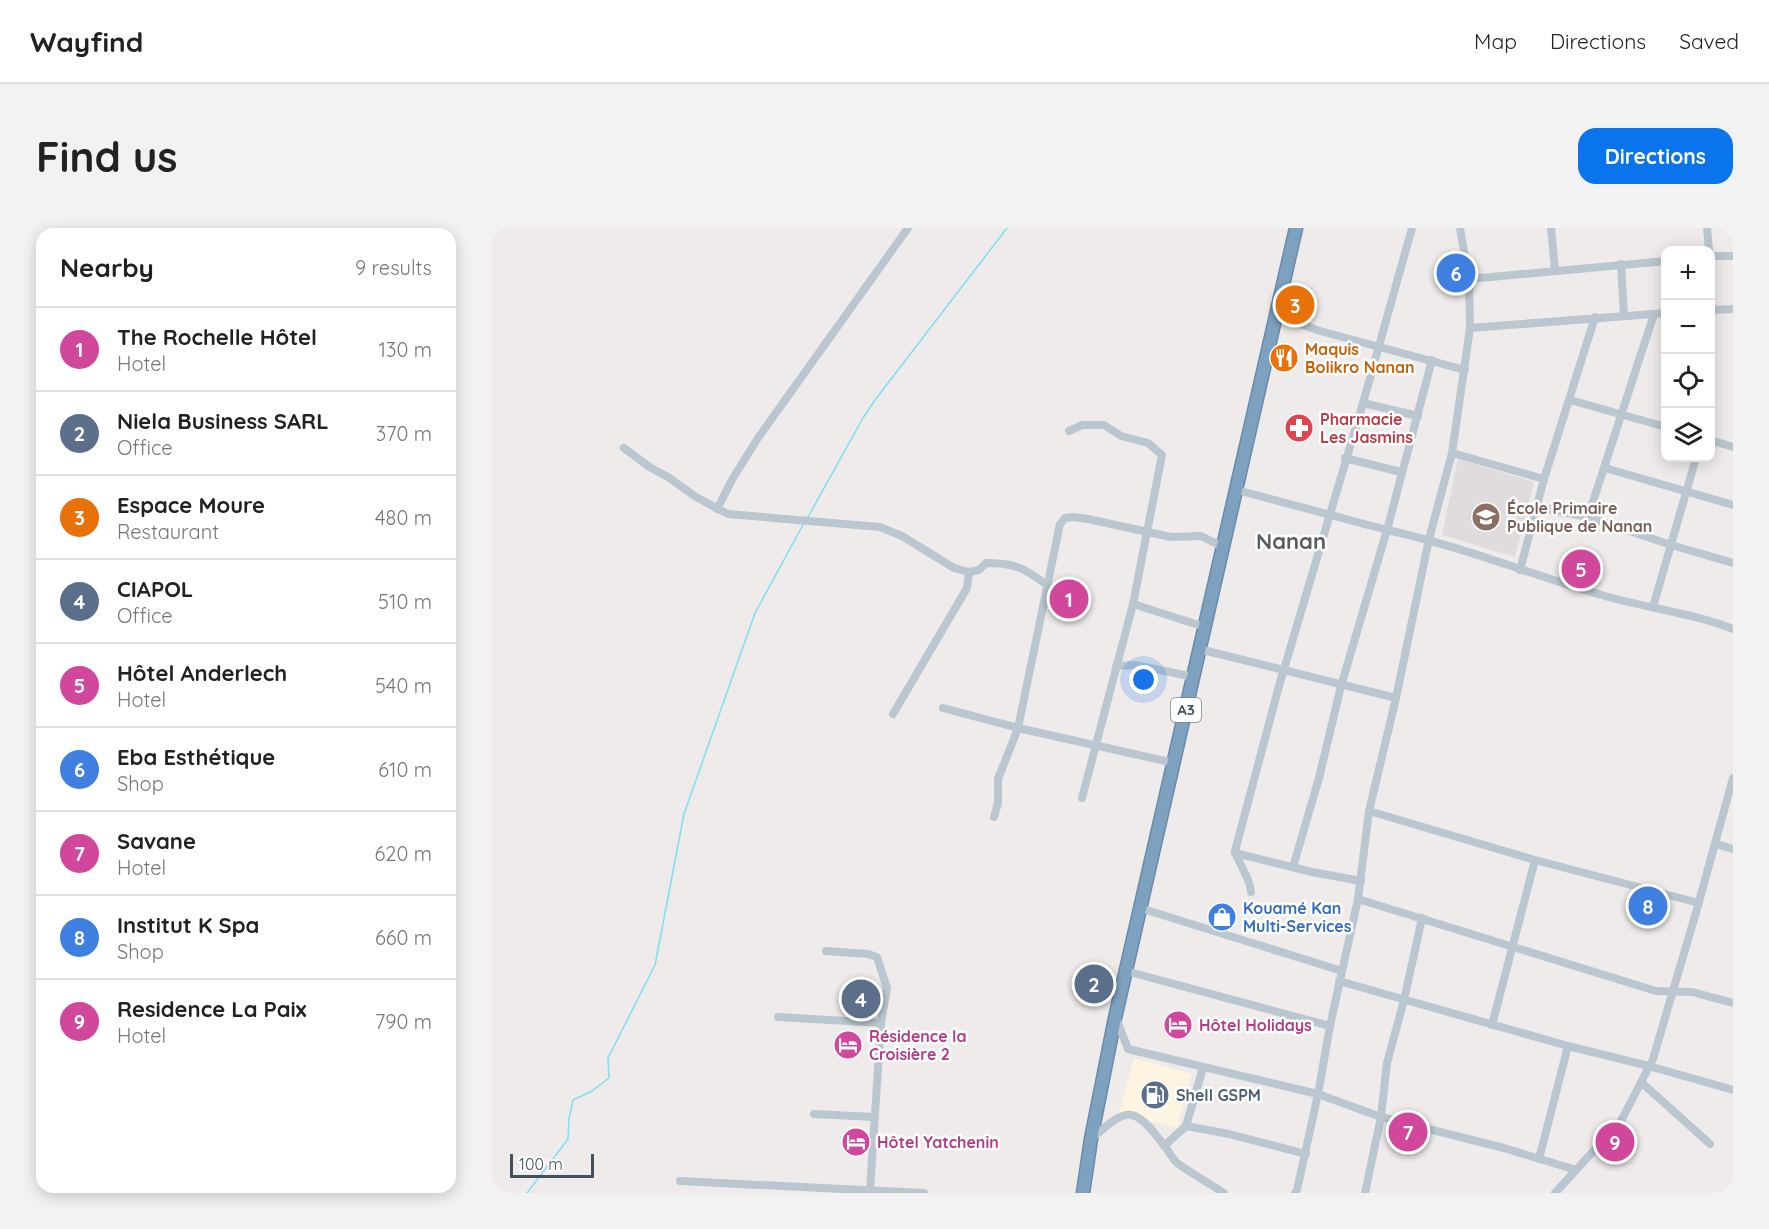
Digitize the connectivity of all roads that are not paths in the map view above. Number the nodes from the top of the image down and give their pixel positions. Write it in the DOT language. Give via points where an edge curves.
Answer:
graph roads {
  1 [pos="908,228"];
  2 [pos="1296,228"];
  3 [pos="1412,228"];
  4 [pos="1460,228"];
  5 [pos="1551,228"];
  6 [pos="1707,228"];
  7 [pos="1709,246"];
  8 [pos="1715,255"];
  9 [pos="1733,256"];
  10 [pos="1661,261"];
  11 [pos="1621,264"];
  12 [pos="1555,270"];
  13 [pos="1468,279"];
  14 [pos="1733,309"];
  15 [pos="1715,310"];
  16 [pos="1661,313"];
  17 [pos="1654,314"];
  18 [pos="1624,315"];
  19 [pos="1278,316"];
  20 [pos="1595,317"];
  21 [pos="1470,328"];
  22 [pos="1378,347"];
  23 [pos="1432,360"];
  24 [pos="1465,370"];
  25 [pos="1570,400"];
  26 [pos="1363,403"];
  27 [pos="1622,415"];
  28 [pos="1418,416"];
  29 [pos="1661,427"];
  30 [pos="1069,431"];
  31 [pos="1715,442"];
  32 [pos="1733,447"];
  33 [pos="624,448"];
  34 [pos="1452,453"];
  35 [pos="1345,458"];
  36 [pos="1695,462"];
  37 [pos="1605,468"];
  38 [pos="1401,472"];
  39 [pos="1544,479"];
  40 [pos="1237,490"];
  41 [pos="1686,492"];
  42 [pos="1733,506"];
  43 [pos="1537,507"];
  44 [pos="717,509"];
  45 [pos="1329,515"];
  46 [pos="1588,516"];
  47 [pos="1387,530"];
  48 [pos="1147,531"];
  49 [pos="1429,539"];
  50 [pos="1671,545"];
  51 [pos="1223,547"];
  52 [pos="1733,563"];
  53 [pos="1520,570"];
  54 [pos="969,572"];
  55 [pos="1047,585"];
  56 [pos="1133,604"];
  57 [pos="1653,607"];
  58 [pos="1205,627"];
  59 [pos="1733,629"];
  60 [pos="1199,649"];
  61 [pos="1116,666"];
  62 [pos="1284,670"];
  63 [pos="1194,677"];
  64 [pos="1341,686"];
  65 [pos="1396,698"];
  66 [pos="942,708"];
  67 [pos="893,714"];
  68 [pos="1018,728"];
  69 [pos="1097,745"];
  70 [pos="1174,763"];
  71 [pos="1733,778"];
  72 [pos="1082,798"];
  73 [pos="1369,811"];
  74 [pos="994,817"];
  75 [pos="1716,843"];
  76 [pos="1733,849"];
  77 [pos="1235,853"];
  78 [pos="1535,861"];
  79 [pos="1293,867"];
  80 [pos="1361,881"];
  81 [pos="1251,892"];
  82 [pos="1358,900"];
  83 [pos="1699,903"];
  84 [pos="1140,908"];
  85 [pos="1422,918"];
  86 [pos="1512,946"];
  87 [pos="826,951"];
  88 [pos="1126,971"];
  89 [pos="1342,971"];
  90 [pos="1339,981"];
  91 [pos="1673,992"];
  92 [pos="1404,1000"];
  93 [pos="1733,1003"];
  94 [pos="778,1017"];
  95 [pos="1115,1018"];
  96 [pos="881,1023"];
  97 [pos="1492,1025"];
  98 [pos="1330,1026"];
  99 [pos="1568,1046"];
  100 [pos="1649,1066"];
  101 [pos="1203,1068"];
  102 [pos="1641,1082"];
  103 [pos="1733,1090"];
  104 [pos="1318,1094"];
  105 [pos="814,1114"];
  106 [pos="874,1117"];
  107 [pos="1381,1117"];
  108 [pos="1186,1126"];
  109 [pos="1090,1139"];
  110 [pos="1710,1144"];
  111 [pos="1164,1146"];
  112 [pos="1306,1154"];
  113 [pos="1539,1158"];
  114 [pos="1576,1170"];
  115 [pos="680,1181"];
  116 [pos="742,1189"];
  117 [pos="870,1190"];
  118 [pos="900,1192"];
  119 [pos="1297,1192"];
  120 [pos="924,1193"];
  121 [pos="1083,1193"];
  122 [pos="1224,1193"];
  123 [pos="1365,1193"];
  124 [pos="1555,1193"];
  1 -- 44 [label="street" via="758,438"];
  2 -- 19 [label="highway, A3"];
  3 -- 22 [label="street"];
  4 -- 13 [label="street"];
  5 -- 12 [label="street"];
  6 -- 7 [label="street"];
  8 -- 9 [label="street"];
  10 -- 11 [label="street"];
  11 -- 12 [label="street"];
  11 -- 18 [label="street"];
  12 -- 13 [label="street"];
  13 -- 21 [label="street"];
  14 -- 15 [label="street"];
  16 -- 17 [label="street"];
  17 -- 18 [label="street"];
  17 -- 27 [label="street"];
  18 -- 20 [label="street"];
  19 -- 22 [label="street"];
  19 -- 40 [label="highway, A3"];
  20 -- 21 [label="street"];
  20 -- 25 [label="street"];
  21 -- 24 [label="street"];
  22 -- 23 [label="street"];
  22 -- 26 [label="street"];
  23 -- 24 [label="street"];
  23 -- 28 [label="street"];
  24 -- 34 [label="street"];
  25 -- 27 [label="street"];
  25 -- 39 [label="street"];
  26 -- 28 [label="street"];
  26 -- 35 [label="street"];
  27 -- 29 [label="street"];
  27 -- 37 [label="street"];
  28 -- 38 [label="street"];
  30 -- 48 [label="street" via="1082,424 1104,424 1121,436 1148,443 1162,455"];
  31 -- 32 [label="street"];
  33 -- 44 [label="street"];
  34 -- 39 [label="street"];
  34 -- 49 [label="street"];
  35 -- 38 [label="street"];
  35 -- 45 [label="street"];
  36 -- 41 [label="street"];
  37 -- 41 [label="street"];
  37 -- 46 [label="street"];
  38 -- 47 [label="street"];
  39 -- 43 [label="street"];
  40 -- 45 [label="street"];
  40 -- 51 [label="highway, A3"];
  41 -- 42 [label="street"];
  41 -- 50 [label="street"];
  43 -- 46 [label="street"];
  43 -- 53 [label="street"];
  44 -- 54 [label="street" via="735,515 880,527 944,563"];
  45 -- 47 [label="street"];
  45 -- 62 [label="street"];
  46 -- 50 [label="street"];
  47 -- 49 [label="street"];
  47 -- 64 [label="street"];
  48 -- 51 [label="street" via="1171,537 1201,536"];
  48 -- 55 [label="street" via="1065,518 1060,524"];
  48 -- 56 [label="street"];
  49 -- 53 [label="street"];
  49 -- 65 [label="street"];
  50 -- 52 [label="street"];
  50 -- 57 [label="street"];
  51 -- 58 [label="highway, A3"];
  53 -- 57 [label="street"];
  54 -- 55 [label="street" via="987,563 1005,563 1024,568"];
  54 -- 67 [label="street" via="967,588"];
  55 -- 68 [label="street"];
  56 -- 58 [label="street"];
  56 -- 61 [label="street"];
  57 -- 59 [label="street"];
  58 -- 60 [label="highway, A3"];
  60 -- 62 [label="street"];
  60 -- 63 [label="highway, A3"];
  61 -- 63 [label="street" via="1135,665"];
  61 -- 69 [label="street"];
  62 -- 64 [label="street"];
  62 -- 77 [label="street"];
  63 -- 70 [label="highway, A3"];
  64 -- 65 [label="street"];
  64 -- 79 [label="street" via="1320,778"];
  65 -- 73 [label="street"];
  66 -- 68 [label="street"];
  68 -- 69 [label="street"];
  68 -- 74 [label="street" via="998,779"];
  69 -- 70 [label="street"];
  69 -- 72 [label="street"];
  70 -- 84 [label="highway, A3"];
  71 -- 75 [label="street"];
  73 -- 78 [label="street"];
  73 -- 80 [label="street"];
  75 -- 76 [label="street"];
  75 -- 83 [label="street"];
  77 -- 79 [label="street"];
  77 -- 81 [label="street" via="1251,882"];
  78 -- 83 [label="street"];
  78 -- 86 [label="street"];
  79 -- 80 [label="street"];
  80 -- 82 [label="street"];
  82 -- 85 [label="street"];
  82 -- 89 [label="street"];
  83 -- 91 [label="street"];
  84 -- 88 [label="highway, A3"];
  84 -- 89 [label="street"];
  85 -- 86 [label="street"];
  85 -- 92 [label="street"];
  86 -- 91 [label="street"];
  86 -- 97 [label="street"];
  87 -- 96 [label="street" via="877,957 886,988"];
  88 -- 95 [label="highway, A3"];
  88 -- 98 [label="street"];
  89 -- 90 [label="street"];
  90 -- 92 [label="street"];
  90 -- 98 [label="street"];
  91 -- 93 [label="street" via="1692,992"];
  91 -- 100 [label="street"];
  92 -- 97 [label="street"];
  92 -- 107 [label="street" via="1387,1063"];
  94 -- 96 [label="street"];
  95 -- 101 [label="street" via="1128,1049"];
  95 -- 109 [label="highway, A3"];
  96 -- 106 [label="street"];
  97 -- 99 [label="street"];
  98 -- 104 [label="street"];
  99 -- 100 [label="street"];
  99 -- 113 [label="street"];
  100 -- 102 [label="street"];
  100 -- 103 [label="street"];
  101 -- 104 [label="street"];
  101 -- 108 [label="street"];
  102 -- 110 [label="street"];
  102 -- 114 [label="street" via="1621,1121"];
  104 -- 107 [label="street"];
  104 -- 112 [label="street"];
  105 -- 106 [label="street"];
  106 -- 117 [label="street"];
  107 -- 113 [label="street"];
  107 -- 123 [label="street"];
  108 -- 111 [label="street"];
  108 -- 112 [label="street"];
  109 -- 111 [label="street" via="1125,1114 1148,1125"];
  109 -- 121 [label="highway, A3"];
  111 -- 122 [label="street" via="1176,1162"];
  112 -- 119 [label="street"];
  113 -- 114 [label="street"];
  114 -- 124 [label="street"];
  115 -- 116 [label="street"];
  116 -- 117 [label="street"];
  117 -- 118 [label="street"];
  118 -- 120 [label="street"];
}
